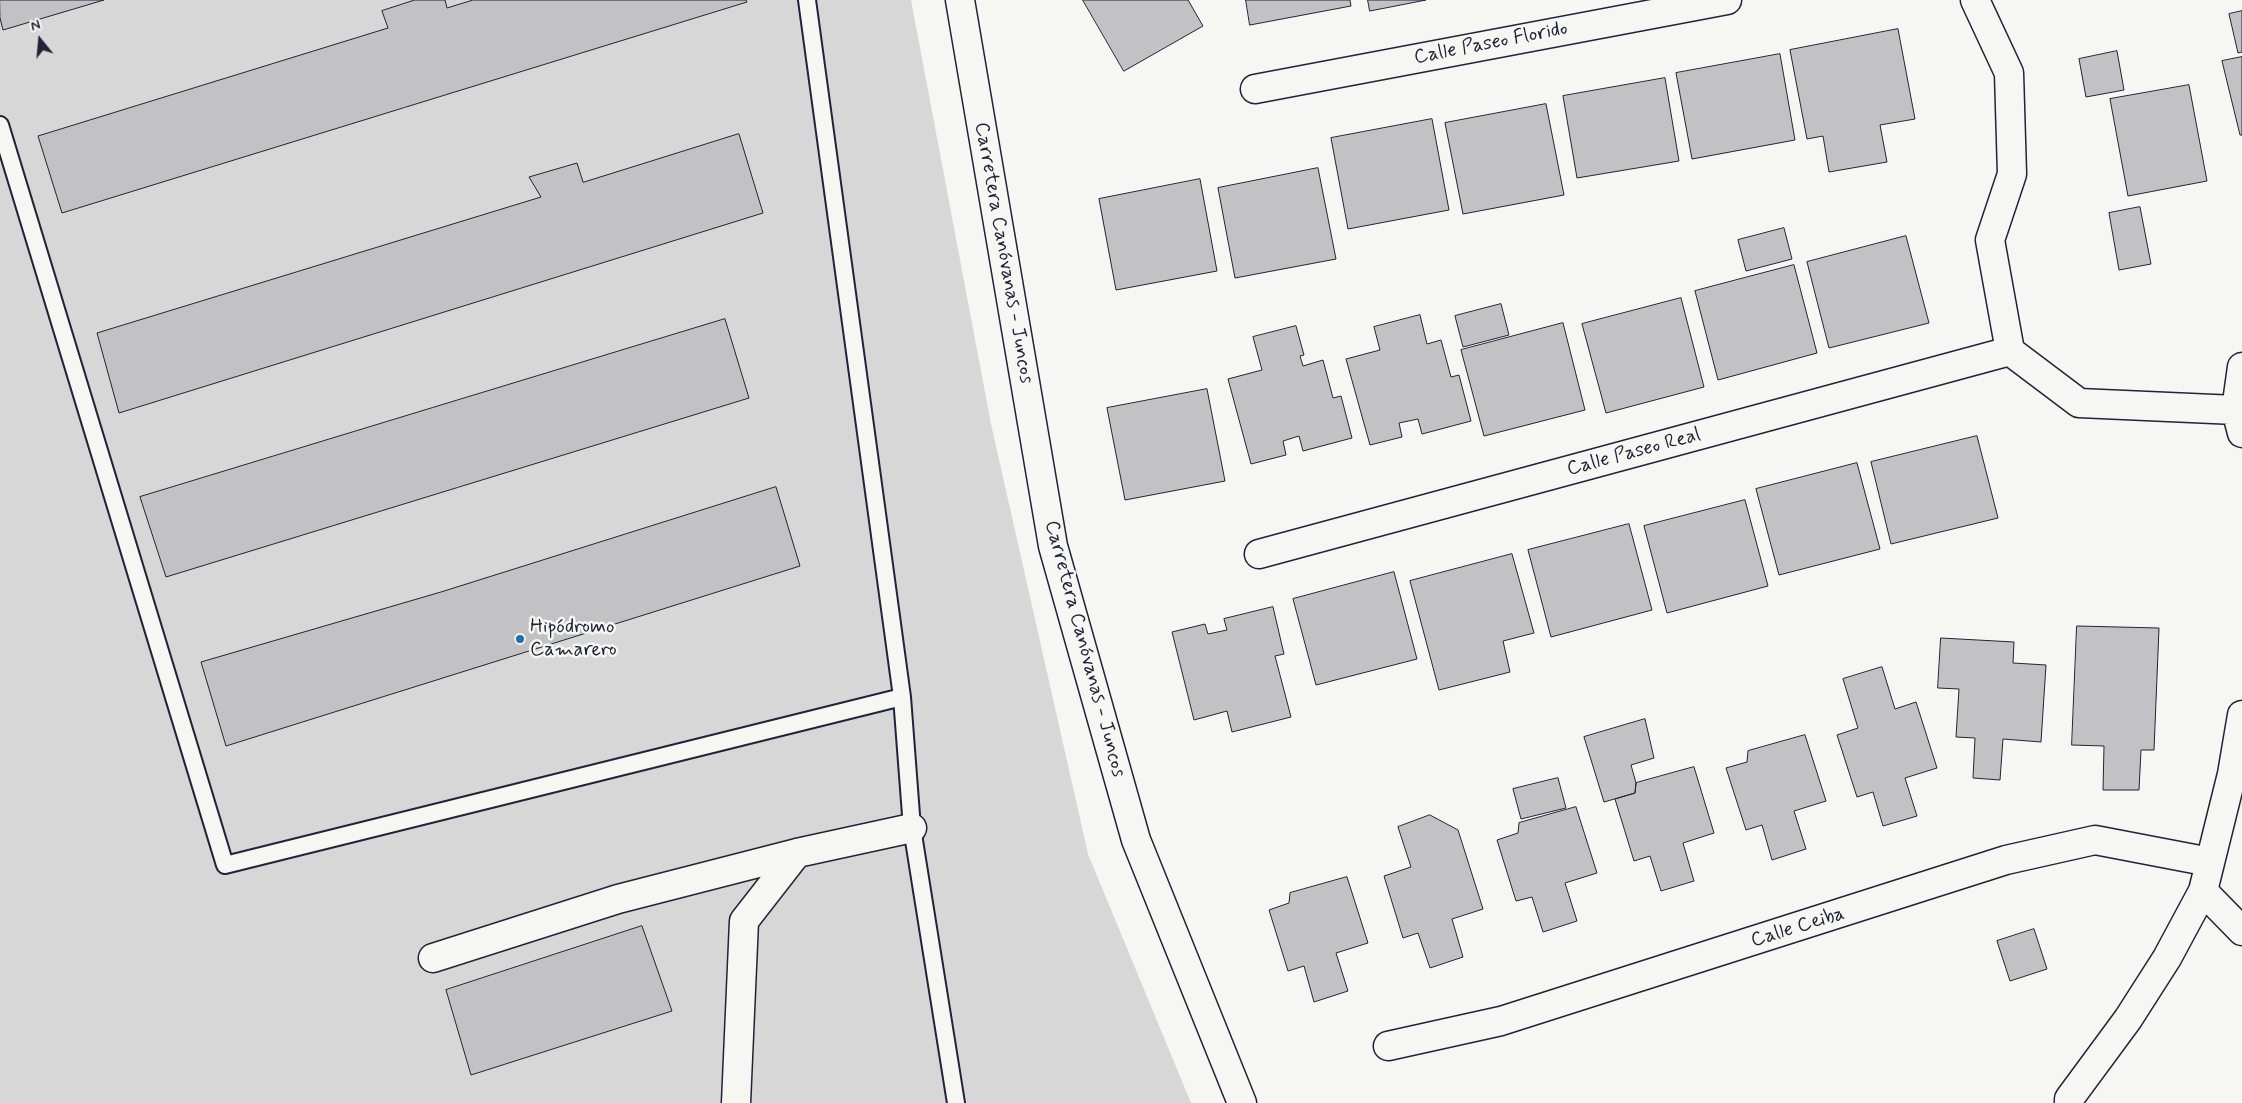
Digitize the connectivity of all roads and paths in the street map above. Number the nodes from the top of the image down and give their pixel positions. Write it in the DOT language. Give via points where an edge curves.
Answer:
graph roads {
  1 [pos="807,0"];
  2 [pos="960,0"];
  3 [pos="1727,0"];
  4 [pos="1975,0"];
  5 [pos="1254,89"];
  6 [pos="0,125"];
  7 [pos="2010,351"];
  8 [pos="2242,367"];
  9 [pos="2239,421"];
  10 [pos="1259,554"];
  11 [pos="902,697"];
  12 [pos="2242,715"];
  13 [pos="912,828"];
  14 [pos="797,853"];
  15 [pos="2210,862"];
  16 [pos="2203,892"];
  17 [pos="2242,931"];
  18 [pos="433,958"];
  19 [pos="1388,1046"];
  20 [pos="2064,1102"];
  21 [pos="736,1103"];
  22 [pos="956,1103"];
  23 [pos="1242,1103"];
  1 -- 11 [label="lane"];
  2 -- 23 [label="street, Carretera Canóvanas - Juncos" via="1053,546 1136,840"];
  3 -- 5 [label="street, Calle Paseo Florido"];
  4 -- 7 [label="street" via="2009,73 2012,174 1990,240"];
  6 -- 11 [label="lane" via="225,865"];
  7 -- 9 [label="street" via="2079,403"];
  7 -- 10 [label="street, Calle Paseo Real"];
  8 -- 9 [label="street"];
  11 -- 13 [label="lane"];
  12 -- 15 [label="street" via="2232,774"];
  13 -- 14 [label="street"];
  13 -- 22 [label="lane"];
  14 -- 18 [label="street" via="618,899"];
  14 -- 21 [label="street" via="744,921"];
  15 -- 16 [label="street"];
  15 -- 19 [label="street, Calle Ceiba" via="2095,840 2006,860 1501,1021"];
  16 -- 17 [label="street"];
  16 -- 20 [label="street" via="2167,958 2128,1019"];
}
